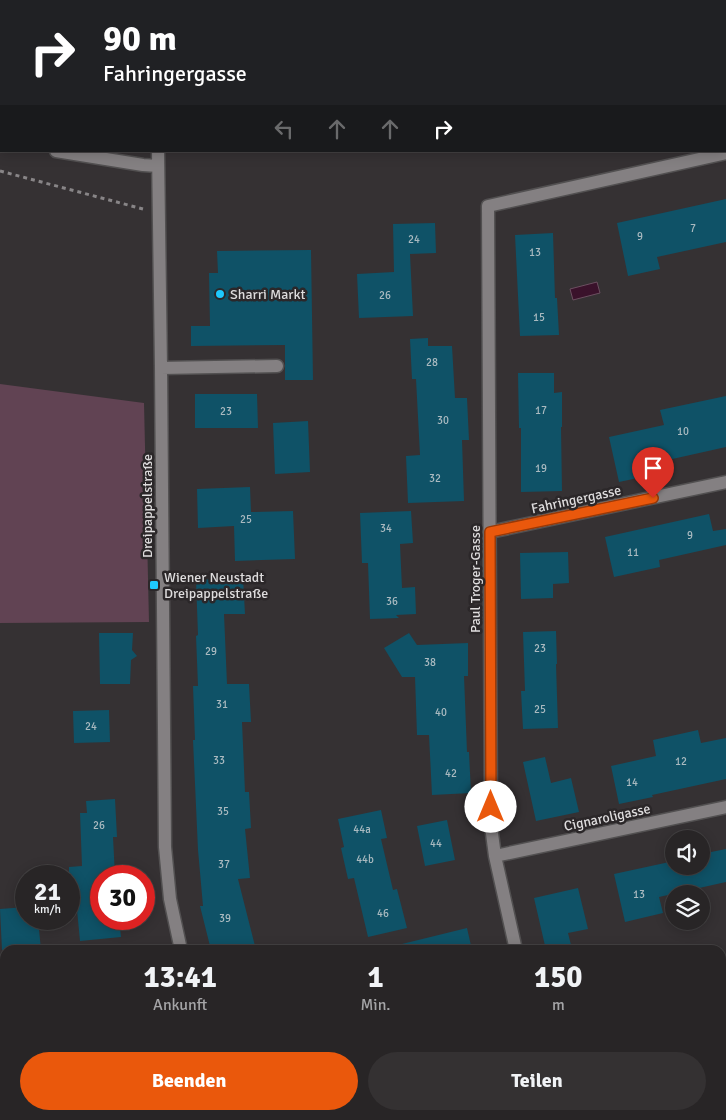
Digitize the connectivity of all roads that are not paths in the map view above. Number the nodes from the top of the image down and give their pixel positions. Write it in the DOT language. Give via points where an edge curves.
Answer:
graph roads {
  1 [pos="62,152"];
  2 [pos="158,152"];
  3 [pos="726,152"];
  4 [pos="158,166"];
  5 [pos="277,366"];
  6 [pos="161,368"];
  7 [pos="726,482"];
  8 [pos="490,532"];
  9 [pos="726,807"];
  10 [pos="495,856"];
  11 [pos="180,945"];
  12 [pos="515,945"];
  1 -- 4 [label="street"];
  2 -- 4 [label="street, Dreipappelstraße"];
  3 -- 8 [label="street, Paul Troger-Gasse" via="488,206"];
  4 -- 6 [label="street, Dreipappelstraße"];
  5 -- 6 [label="street"];
  6 -- 11 [label="street, Dreipappelstraße" via="164,847 170,900"];
  7 -- 8 [label="street, Fahringergasse"];
  8 -- 10 [label="street, Paul Troger-Gasse" via="491,826"];
  9 -- 10 [label="street, Cignaroligasse"];
  10 -- 12 [label="street, Paul Troger-Gasse"];
}
